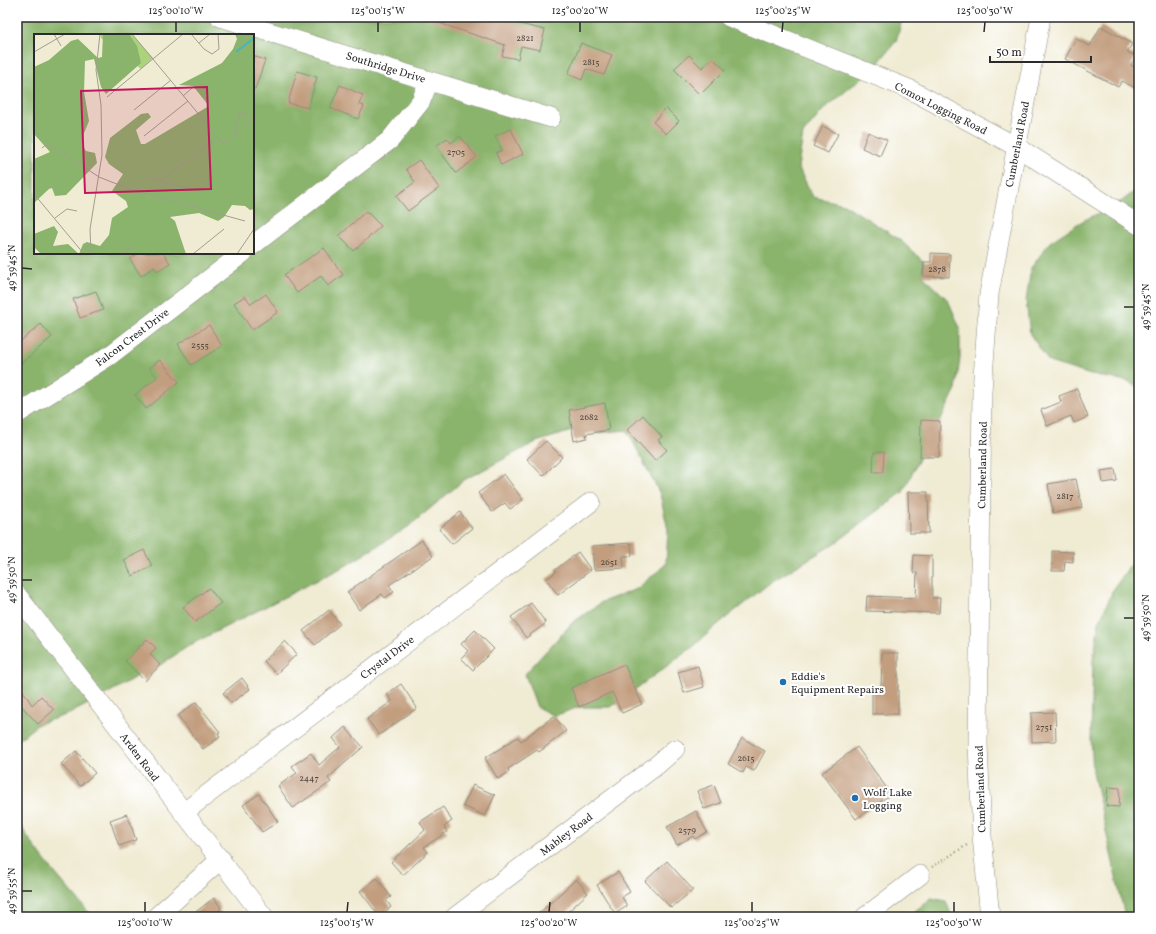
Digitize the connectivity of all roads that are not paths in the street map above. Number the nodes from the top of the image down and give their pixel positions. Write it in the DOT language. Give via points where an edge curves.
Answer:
graph roads {
  1 [pos="220,17"];
  2 [pos="729,17"];
  3 [pos="1041,17"];
  4 [pos="429,81"];
  5 [pos="551,118"];
  6 [pos="1017,147"];
  7 [pos="1139,225"];
  8 [pos="254,244"];
  9 [pos="242,254"];
  10 [pos="17,414"];
  11 [pos="591,502"];
  12 [pos="17,595"];
  13 [pos="675,749"];
  14 [pos="183,813"];
  15 [pos="221,859"];
  16 [pos="920,875"];
  17 [pos="156,917"];
  18 [pos="264,917"];
  19 [pos="455,917"];
  20 [pos="865,917"];
  21 [pos="990,917"];
  1 -- 4 [label="street, Southridge Drive"];
  2 -- 6 [label="street, Comox Logging Road" via="909,89"];
  3 -- 6 [label="street, Cumberland Road"];
  4 -- 5 [label="street, Southridge Drive"];
  4 -- 8 [label="street" via="421,101 390,140"];
  6 -- 7 [label="street, Comox Logging Road"];
  6 -- 21 [label="street, Cumberland Road" via="989,294 982,391 978,744 982,836"];
  9 -- 10 [label="street, Falcon Crest Drive" via="108,356"];
  11 -- 14 [label="street, Crystal Drive"];
  12 -- 14 [label="street, Arden Road"];
  13 -- 19 [label="street, Mabley Road" via="658,765"];
  14 -- 15 [label="street, Arden Road"];
  15 -- 17 [label="street"];
  15 -- 18 [label="street, Arden Road"];
  16 -- 20 [label="street"];
}
